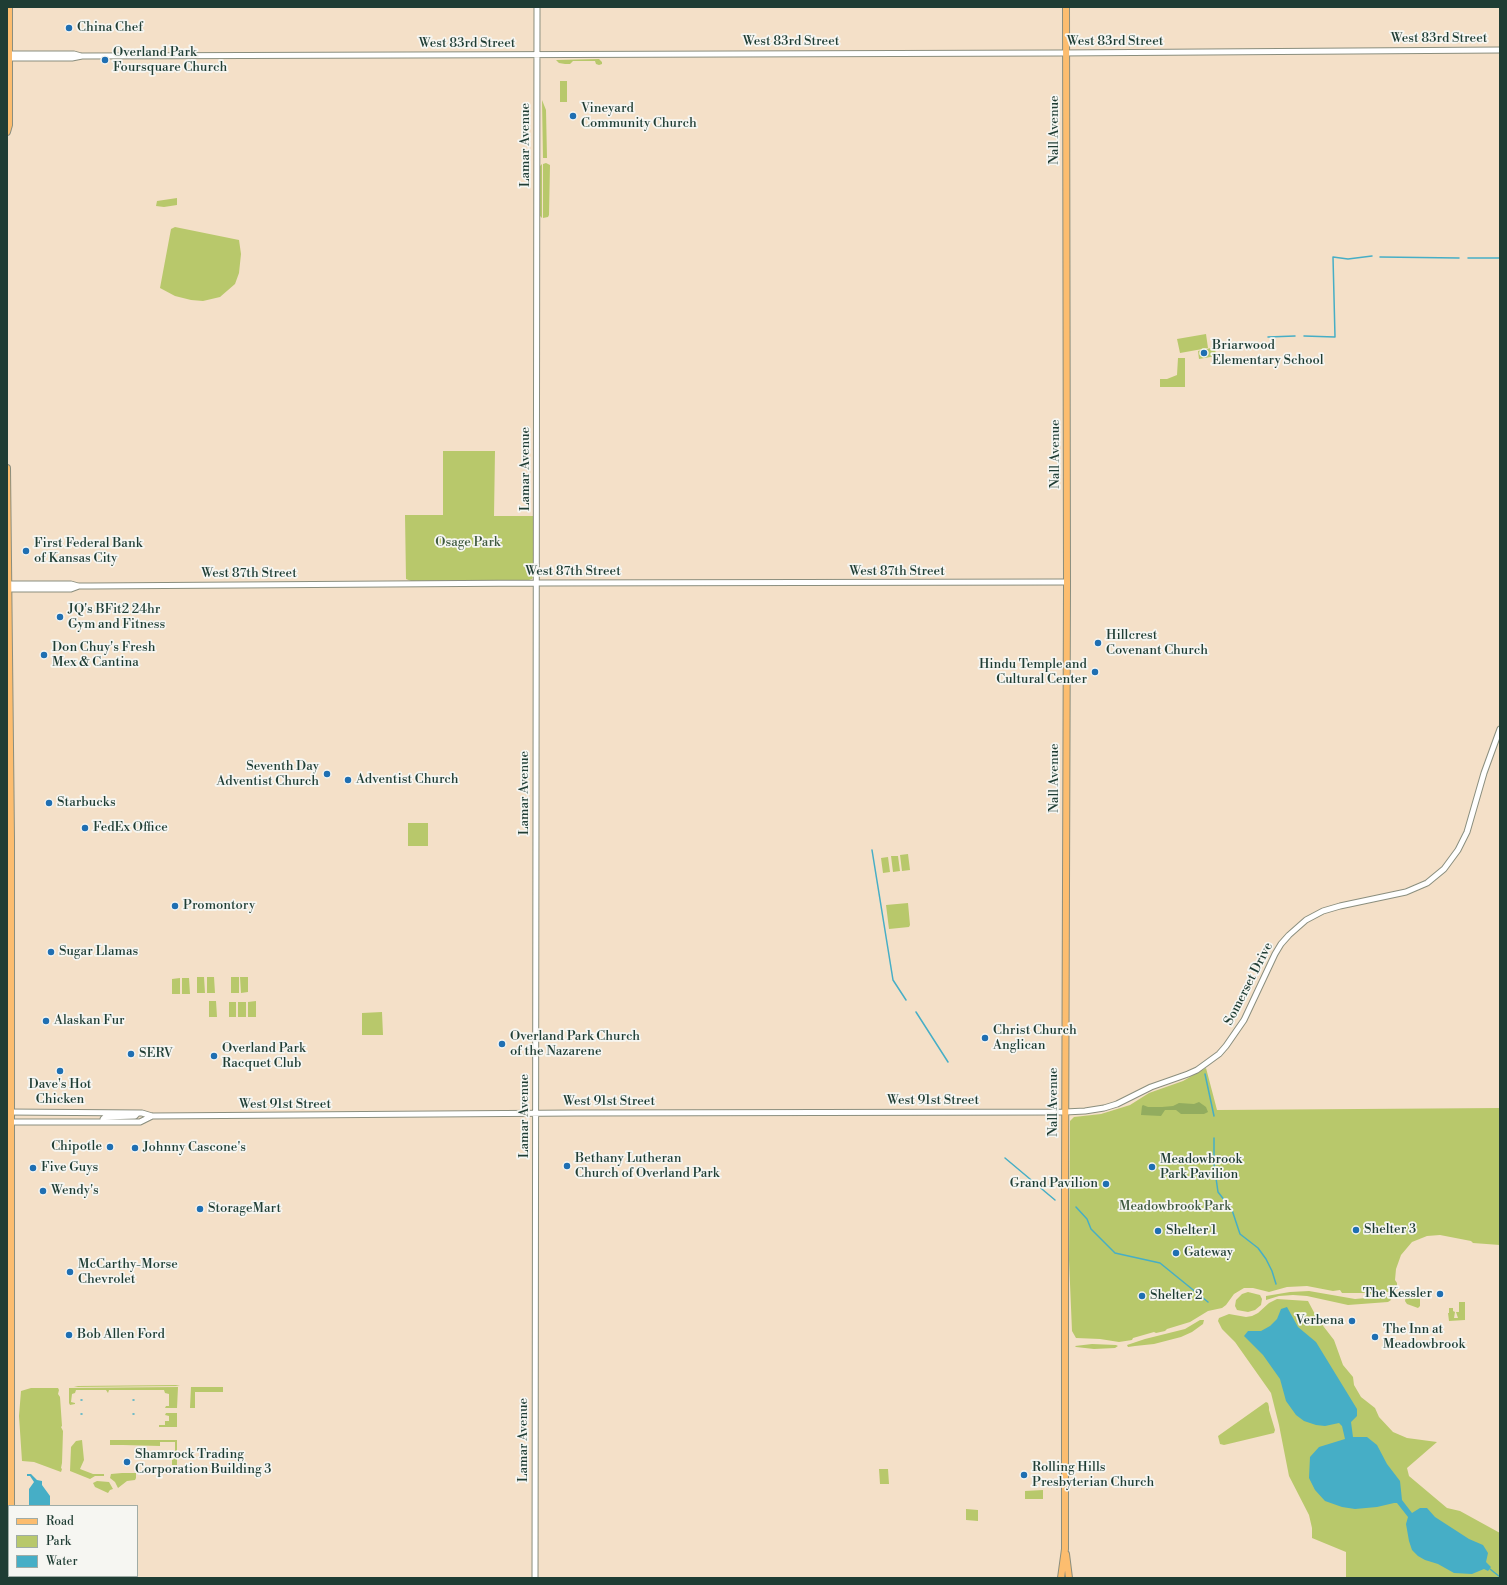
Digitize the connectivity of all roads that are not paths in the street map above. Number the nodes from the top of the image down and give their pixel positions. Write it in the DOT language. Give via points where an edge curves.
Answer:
graph roads {
  1 [pos="9,7"];
  2 [pos="537,7"];
  3 [pos="1066,7"];
  4 [pos="1500,50"];
  5 [pos="1066,53"];
  6 [pos="537,55"];
  7 [pos="8,56"];
  8 [pos="7,132"];
  9 [pos="7,468"];
  10 [pos="1068,582"];
  11 [pos="536,583"];
  12 [pos="8,587"];
  13 [pos="1500,729"];
  14 [pos="9,1112"];
  15 [pos="102,1112"];
  16 [pos="1065,1112"];
  17 [pos="137,1113"];
  18 [pos="536,1114"];
  19 [pos="152,1116"];
  20 [pos="9,1122"];
  21 [pos="75,1122"];
  22 [pos="102,1122"];
  23 [pos="8,1224"];
  24 [pos="12,1505"];
  25 [pos="1065,1549"];
  26 [pos="535,1578"];
  27 [pos="1061,1578"];
  28 [pos="1069,1578"];
  1 -- 7 [label="main road"];
  2 -- 6 [label="street, Lamar Avenue"];
  3 -- 5 [label="main road, Nall Avenue"];
  4 -- 5 [label="street, West 83rd Street"];
  5 -- 6 [label="street, West 83rd Street"];
  5 -- 10 [label="main road, Nall Avenue"];
  6 -- 7 [label="street, West 83rd Street" via="72,58"];
  6 -- 11 [label="street, Lamar Avenue"];
  7 -- 8 [label="main road"];
  9 -- 12 [label="main road"];
  10 -- 11 [label="street, West 87th Street"];
  10 -- 16 [label="main road, Nall Avenue"];
  11 -- 12 [label="street, West 87th Street" via="79,586 71,589"];
  11 -- 18 [label="street, Lamar Avenue"];
  12 -- 14 [label="main road" via="11,839"];
  13 -- 16 [label="street, Somerset Drive" via="1467,832 1444,869 1427,883 1413,890 1332,908 1300,924 1275,954 1239,1030 1219,1054 1197,1070 1151,1087 1117,1104 1095,1110"];
  14 -- 15 [label="street, West 91st Street"];
  14 -- 20 [label="main road"];
  15 -- 17 [label="street, West 91st Street"];
  15 -- 21 [label="street" via="100,1119 81,1119"];
  16 -- 18 [label="street, West 91st Street"];
  16 -- 25 [label="main road, Nall Avenue"];
  17 -- 19 [label="street, West 91st Street"];
  17 -- 22 [label="street" via="135,1116 105,1117"];
  18 -- 19 [label="street, West 91st Street"];
  18 -- 26 [label="street, Lamar Avenue"];
  19 -- 22 [label="street, West 91st Street" via="140,1122"];
  20 -- 21 [label="street, West 91st Street"];
  20 -- 23 [label="main road"];
  21 -- 22 [label="street, West 91st Street"];
  23 -- 24 [label="main road"];
  25 -- 27 [label="main road, Nall Avenue"];
  25 -- 28 [label="main road, Nall Avenue"];
}
